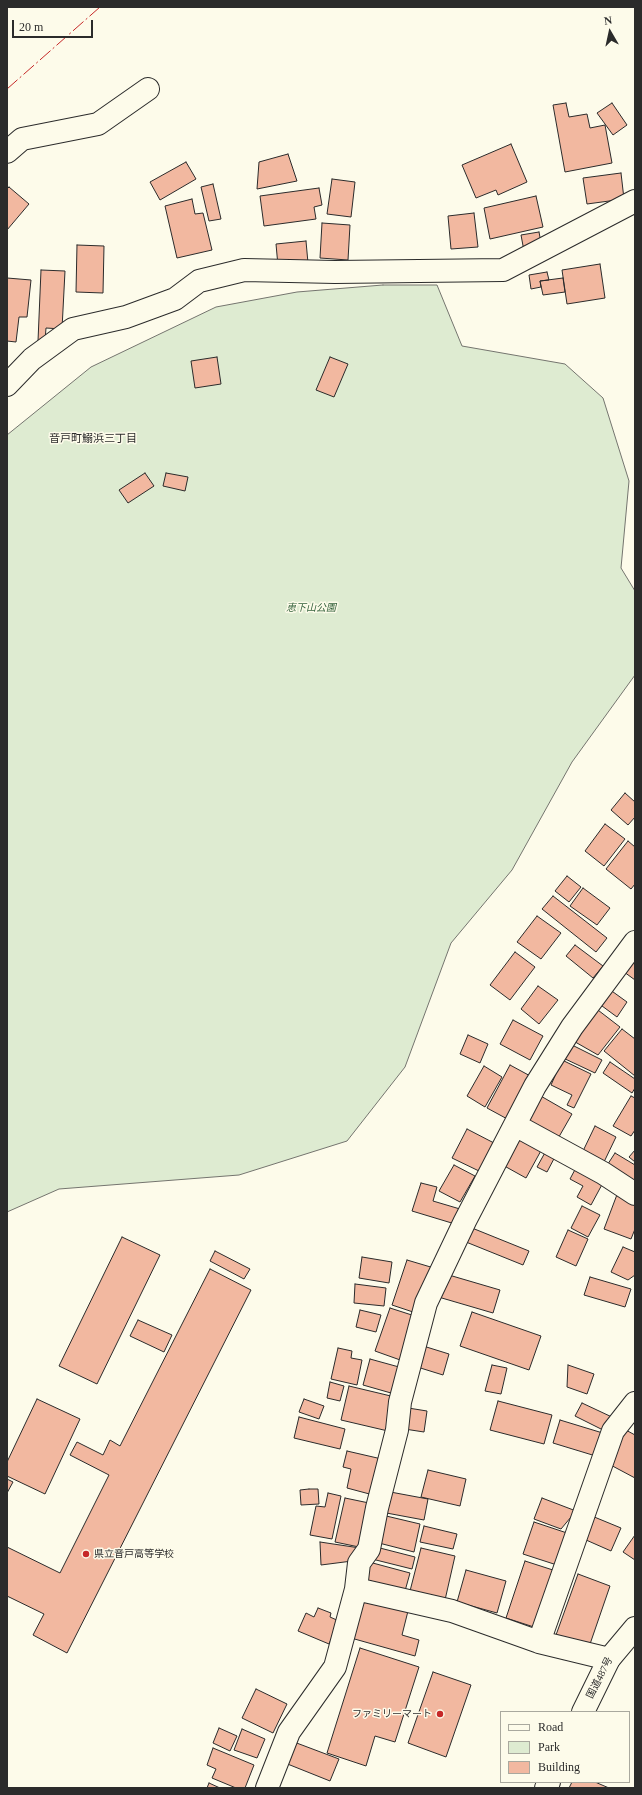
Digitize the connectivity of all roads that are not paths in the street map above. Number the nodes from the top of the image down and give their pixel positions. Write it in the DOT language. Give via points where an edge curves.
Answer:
graph roads {
  1 [pos="148,89"];
  2 [pos="7,152"];
  3 [pos="635,201"];
  4 [pos="7,385"];
  5 [pos="635,942"];
  6 [pos="516,1125"];
  7 [pos="635,1194"];
  8 [pos="635,1403"];
  9 [pos="356,1589"];
  10 [pos="635,1628"];
  11 [pos="539,1642"];
  12 [pos="609,1658"];
  13 [pos="583,1711"];
  14 [pos="267,1788"];
  1 -- 2 [label="main road" via="98,124 22,139"];
  3 -- 4 [label="main road" via="503,270 244,270 199,281 175,300 126,317 73,329 32,359"];
  5 -- 6 [label="main road" via="572,1027 535,1086"];
  6 -- 7 [label="main road" via="603,1173"];
  6 -- 9 [label="main road" via="465,1221 426,1303 376,1508 370,1549 359,1563"];
  8 -- 11 [label="main road" via="613,1431"];
  9 -- 11 [label="main road" via="452,1611"];
  9 -- 14 [label="main road" via="335,1667 289,1732"];
  10 -- 12 [label="main road, 国道487号"];
  11 -- 12 [label="main road"];
  12 -- 13 [label="main road, 国道487号"];
}
